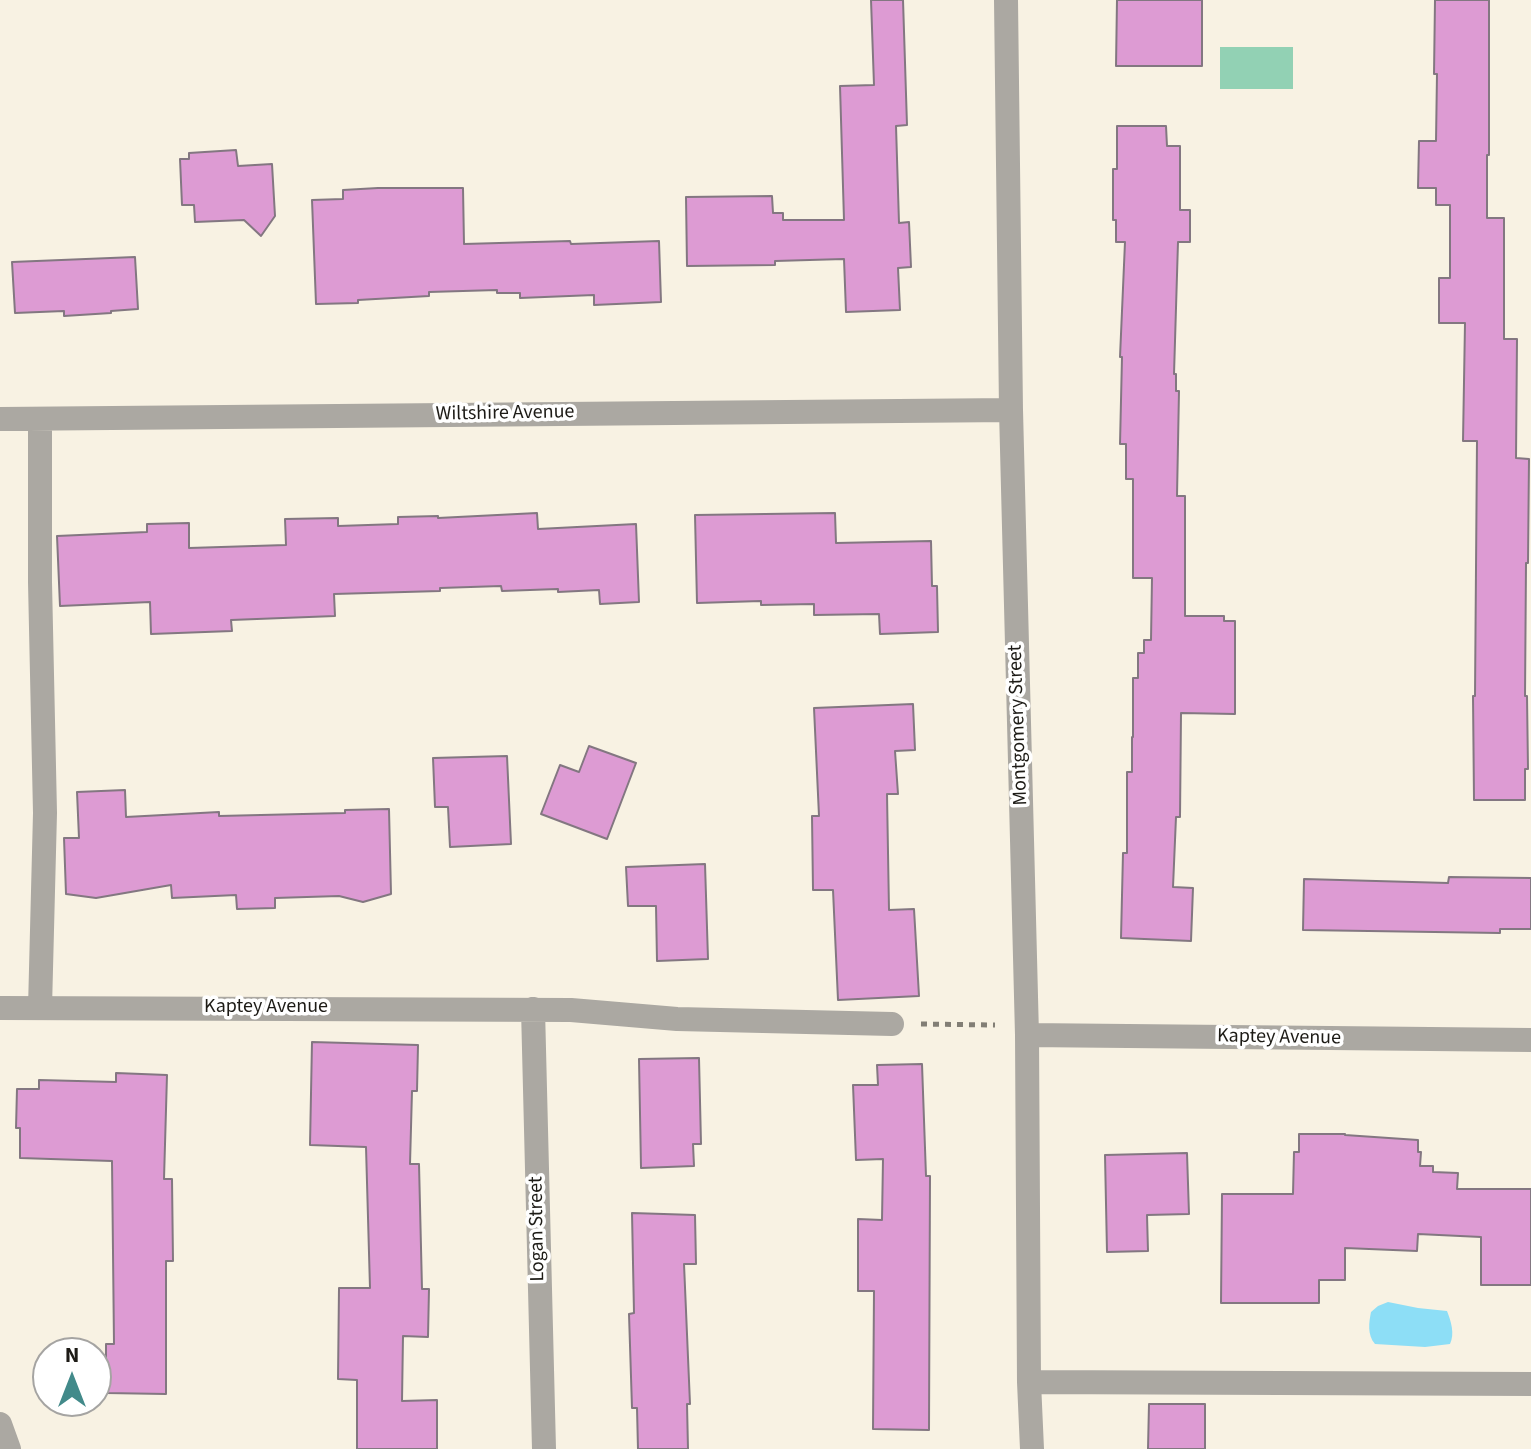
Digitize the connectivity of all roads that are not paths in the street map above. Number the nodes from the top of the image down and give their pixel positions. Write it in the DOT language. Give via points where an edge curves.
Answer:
graph roads {
  1 [pos="1006,0"];
  2 [pos="1011,410"];
  3 [pos="0,419"];
  4 [pos="40,419"];
  5 [pos="0,1008"];
  6 [pos="40,1008"];
  7 [pos="533,1009"];
  8 [pos="892,1024"];
  9 [pos="1027,1035"];
  10 [pos="1531,1040"];
  11 [pos="1029,1382"];
  12 [pos="1531,1384"];
  13 [pos="0,1424"];
  14 [pos="9,1449"];
  15 [pos="544,1449"];
  16 [pos="1032,1449"];
  1 -- 2 [label="street, Montgomery Street"];
  2 -- 4 [label="street, Wiltshire Avenue"];
  2 -- 9 [label="street, Montgomery Street"];
  3 -- 4 [label="street, Wiltshire Avenue"];
  4 -- 6 [label="street" via="45,813"];
  5 -- 6 [label="street, Kaptey Avenue"];
  6 -- 7 [label="street, Kaptey Avenue"];
  7 -- 8 [label="street, Kaptey Avenue"];
  7 -- 15 [label="street, Logan Street"];
  9 -- 10 [label="street, Kaptey Avenue"];
  9 -- 11 [label="street, Montgomery Street"];
  11 -- 12 [label="street"];
  11 -- 16 [label="street, Montgomery Street"];
  13 -- 14 [label="street"];
}
